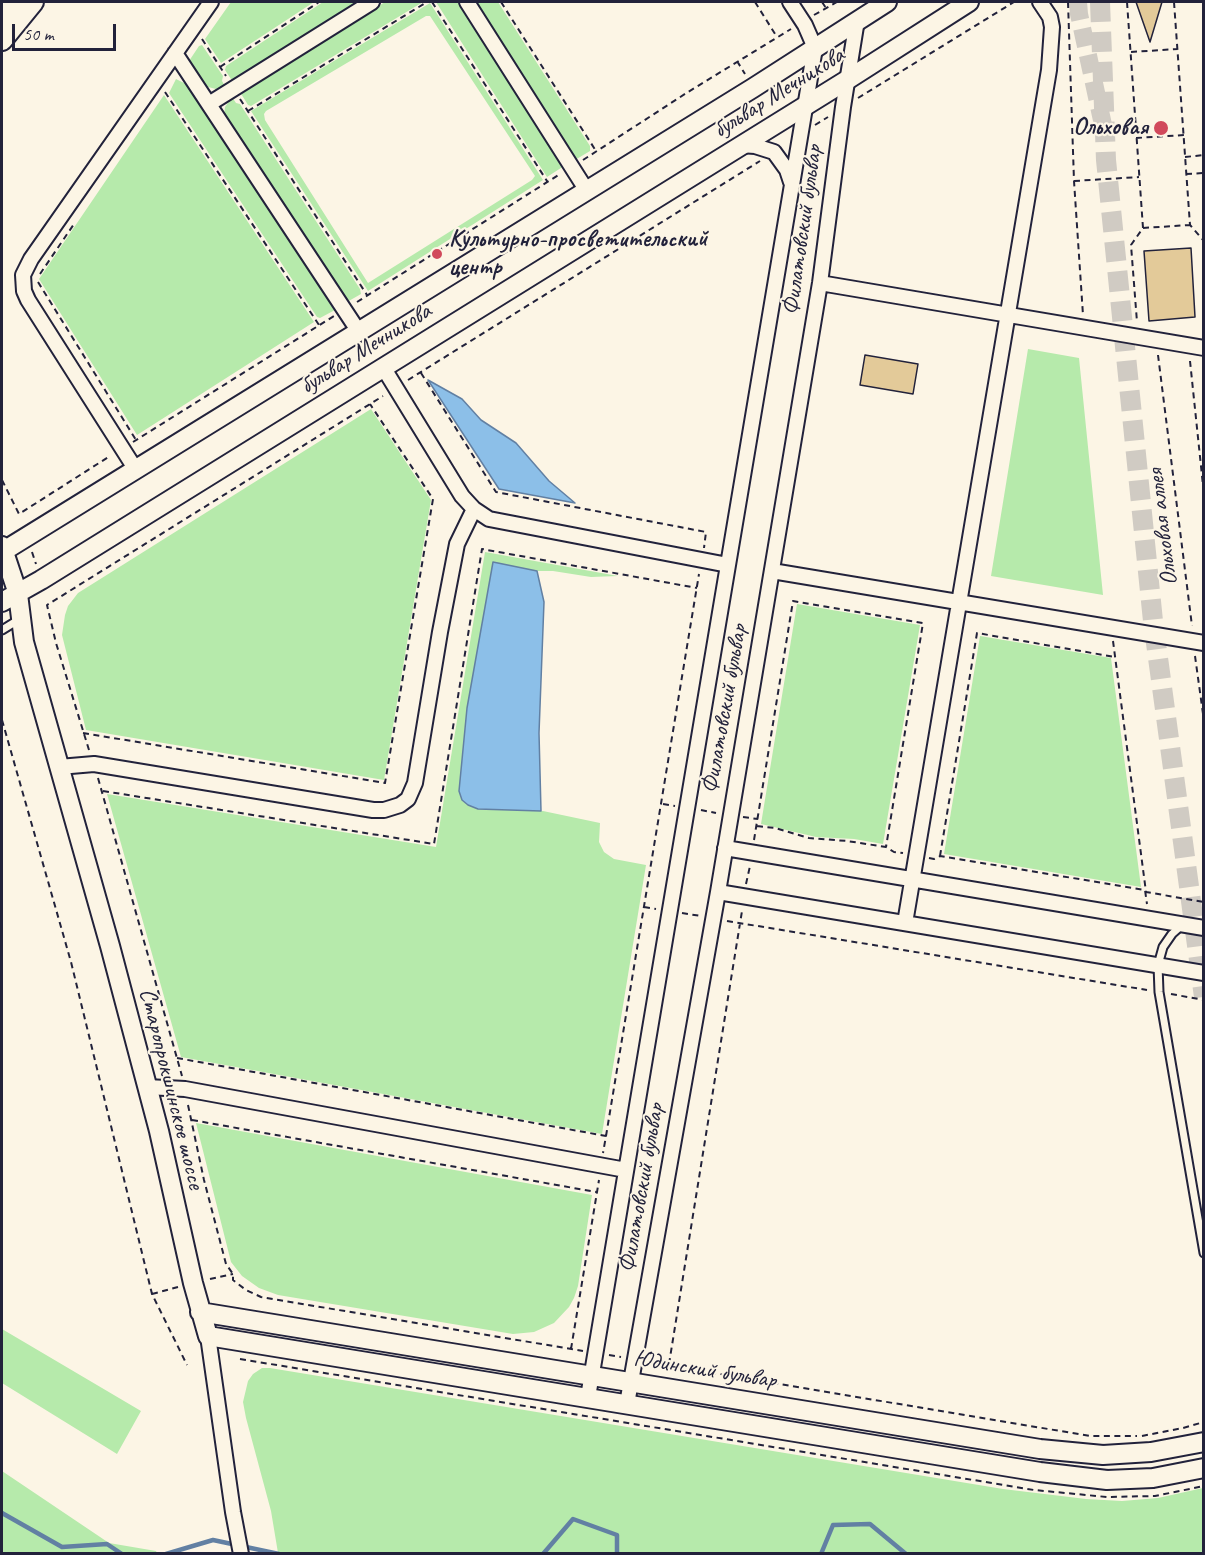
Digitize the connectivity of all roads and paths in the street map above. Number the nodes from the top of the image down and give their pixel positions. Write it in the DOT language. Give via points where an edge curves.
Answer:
graph roads {
  1 [pos="11,2"];
  2 [pos="33,2"];
  3 [pos="211,2"];
  4 [pos="319,2"];
  5 [pos="372,2"];
  6 [pos="427,2"];
  7 [pos="432,2"];
  8 [pos="467,2"];
  9 [pos="501,2"];
  10 [pos="755,2"];
  11 [pos="790,2"];
  12 [pos="822,2"];
  13 [pos="837,2"];
  14 [pos="887,2"];
  15 [pos="969,2"];
  16 [pos="1014,2"];
  17 [pos="1040,2"];
  18 [pos="1068,2"];
  19 [pos="1127,2"];
  20 [pos="1174,2"];
  21 [pos="826,8"];
  22 [pos="2,15"];
  23 [pos="857,20"];
  24 [pos="803,22"];
  25 [pos="777,37"];
  26 [pos="202,39"];
  27 [pos="2,40"];
  28 [pos="814,48"];
  29 [pos="1178,49"];
  30 [pos="1131,52"];
  31 [pos="175,53"];
  32 [pos="737,62"];
  33 [pos="220,67"];
  34 [pos="847,80"];
  35 [pos="753,88"];
  36 [pos="234,89"];
  37 [pos="164,90"];
  38 [pos="208,104"];
  39 [pos="805,106"];
  40 [pos="843,107"];
  41 [pos="248,111"];
  42 [pos="800,135"];
  43 [pos="1184,135"];
  44 [pos="1136,138"];
  45 [pos="740,145"];
  46 [pos="596,151"];
  47 [pos="774,152"];
  48 [pos="1203,155"];
  49 [pos="1185,157"];
  50 [pos="572,167"];
  51 [pos="1203,173"];
  52 [pos="1186,174"];
  53 [pos="1139,177"];
  54 [pos="1074,181"];
  55 [pos="547,182"];
  56 [pos="791,185"];
  57 [pos="587,191"];
  58 [pos="77,220"];
  59 [pos="1190,225"];
  60 [pos="1143,228"];
  61 [pos="1203,241"];
  62 [pos="820,283"];
  63 [pos="367,295"];
  64 [pos="345,309"];
  65 [pos="1007,315"];
  66 [pos="1083,315"];
  67 [pos="320,325"];
  68 [pos="1137,325"];
  69 [pos="359,332"];
  70 [pos="1157,340"];
  71 [pos="1188,345"];
  72 [pos="1203,348"];
  73 [pos="383,367"];
  74 [pos="420,373"];
  75 [pos="396,388"];
  76 [pos="370,404"];
  77 [pos="136,440"];
  78 [pos="123,448"];
  79 [pos="136,470"];
  80 [pos="2,480"];
  81 [pos="1203,495"];
  82 [pos="474,509"];
  83 [pos="31,549"];
  84 [pos="2,550"];
  85 [pos="702,560"];
  86 [pos="728,565"];
  87 [pos="37,568"];
  88 [pos="771,571"];
  89 [pos="18,594"];
  90 [pos="958,602"];
  91 [pos="2,603"];
  92 [pos="8,626"];
  93 [pos="1111,628"];
  94 [pos="24,642"];
  95 [pos="1198,642"];
  96 [pos="1115,657"];
  97 [pos="2,720"];
  98 [pos="1203,721"];
  99 [pos="83,733"];
  100 [pos="94,764"];
  101 [pos="59,767"];
  102 [pos="661,804"];
  103 [pos="687,808"];
  104 [pos="730,815"];
  105 [pos="758,819"];
  106 [pos="757,826"];
  107 [pos="886,847"];
  108 [pos="725,848"];
  109 [pos="752,853"];
  110 [pos="916,856"];
  111 [pos="940,856"];
  112 [pos="912,879"];
  113 [pos="718,892"];
  114 [pos="1146,892"];
  115 [pos="744,897"];
  116 [pos="1203,902"];
  117 [pos="644,907"];
  118 [pos="669,911"];
  119 [pos="713,918"];
  120 [pos="1149,919"];
  121 [pos="740,923"];
  122 [pos="905,923"];
  123 [pos="1184,925"];
  124 [pos="1203,928"];
  125 [pos="1158,965"];
  126 [pos="1203,973"];
  127 [pos="1159,992"];
  128 [pos="1203,1000"];
  129 [pos="177,1058"];
  130 [pos="147,1087"];
  131 [pos="185,1089"];
  132 [pos="192,1120"];
  133 [pos="606,1136"];
  134 [pos="602,1166"];
  135 [pos="626,1170"];
  136 [pos="597,1193"];
  137 [pos="1203,1253"];
  138 [pos="200,1312"];
  139 [pos="208,1336"];
  140 [pos="572,1349"];
  141 [pos="595,1353"];
  142 [pos="635,1359"];
  143 [pos="187,1365"];
  144 [pos="669,1365"];
  145 [pos="591,1376"];
  146 [pos="631,1383"];
  147 [pos="588,1397"];
  148 [pos="627,1404"];
  149 [pos="1203,1422"];
  150 [pos="1203,1442"];
  151 [pos="1203,1468"];
  152 [pos="241,1554"];
  1 -- 22 [label="main road"];
  2 -- 27 [label="main road"];
  3 -- 31 [label="street"];
  4 -- 33 [label="path"];
  5 -- 36 [label="street"];
  6 -- 41 [label="path"];
  7 -- 55 [label="path"];
  8 -- 50 [label="street"];
  9 -- 46 [label="path"];
  10 -- 25 [label="path"];
  11 -- 24 [label="street"];
  12 -- 21 [label="path"];
  13 -- 21 [label="path"];
  14 -- 23 [label="street, бульвар Мечникова"];
  15 -- 34 [label="street, бульвар Мечникова"];
  16 -- 40 [label="path"];
  17 -- 65 [label="street" via="1050,17 1053,41"];
  18 -- 54 [label="path"];
  19 -- 30 [label="path"];
  20 -- 29 [label="path"];
  21 -- 24 [label="path"];
  23 -- 28 [label="street, бульвар Мечникова"];
  23 -- 34 [label="street, Филатовский бульвар"];
  24 -- 25 [label="path"];
  24 -- 28 [label="street"];
  25 -- 32 [label="path"];
  26 -- 33 [label="path"];
  28 -- 35 [label="street, бульвар Мечникова"];
  28 -- 39 [label="street, Филатовский бульвар"];
  29 -- 30 [label="path"];
  29 -- 43 [label="path"];
  30 -- 44 [label="path"];
  31 -- 38 [label="street"];
  31 -- 78 [label="street" via="23,275 28,300"];
  32 -- 35 [label="path"];
  32 -- 46 [label="path"];
  33 -- 36 [label="path"];
  34 -- 39 [label="street, бульвар Мечникова"];
  34 -- 40 [label="street, Филатовский бульвар"];
  35 -- 57 [label="street, бульвар Мечникова"];
  36 -- 38 [label="street"];
  36 -- 41 [label="path"];
  37 -- 67 [label="path"];
  38 -- 64 [label="street"];
  39 -- 42 [label="street, Филатовский бульвар"];
  39 -- 45 [label="street, бульвар Мечникова"];
  40 -- 42 [label="path"];
  40 -- 62 [label="street, Филатовский бульвар"];
  41 -- 63 [label="path"];
  42 -- 56 [label="street, Филатовский бульвар"];
  43 -- 44 [label="path"];
  43 -- 49 [label="path"];
  44 -- 53 [label="path"];
  45 -- 47 [label="street"];
  45 -- 73 [label="street, бульвар Мечникова"];
  46 -- 50 [label="path"];
  47 -- 56 [label="street" via="787,170"];
  47 -- 74 [label="path"];
  48 -- 49 [label="path"];
  49 -- 52 [label="path"];
  50 -- 55 [label="path"];
  50 -- 57 [label="street"];
  51 -- 52 [label="path"];
  52 -- 59 [label="path"];
  53 -- 54 [label="path"];
  53 -- 60 [label="path"];
  54 -- 66 [label="path"];
  55 -- 63 [label="path"];
  56 -- 86 [label="street, Филатовский бульвар"];
  57 -- 69 [label="street, бульвар Мечникова"];
  58 -- 77 [label="path" via="37,279"];
  59 -- 60 [label="path"];
  59 -- 61 [label="path"];
  60 -- 68 [label="path" via="1131,245"];
  62 -- 65 [label="street"];
  62 -- 88 [label="street, Филатовский бульвар"];
  63 -- 64 [label="path"];
  64 -- 67 [label="path"];
  64 -- 69 [label="street"];
  65 -- 70 [label="street"];
  65 -- 90 [label="street"];
  67 -- 77 [label="path"];
  69 -- 79 [label="street, бульвар Мечникова"];
  70 -- 71 [label="street"];
  70 -- 95 [label="path, Ольховая аллея"];
  71 -- 72 [label="street"];
  71 -- 81 [label="path, Ольховая аллея"];
  73 -- 75 [label="street"];
  73 -- 89 [label="street, бульвар Мечникова"];
  74 -- 75 [label="path"];
  74 -- 85 [label="path" via="496,492 706,532"];
  75 -- 76 [label="path"];
  75 -- 82 [label="street" via="462,496"];
  76 -- 99 [label="path" via="47,605"];
  76 -- 99 [label="path" via="433,499 385,783"];
  77 -- 78 [label="path"];
  78 -- 79 [label="street"];
  78 -- 80 [label="path" via="19,514"];
  79 -- 84 [label="street, бульвар Мечникова"];
  82 -- 85 [label="street" via="496,521"];
  82 -- 100 [label="street" via="457,544 415,783 408,799 400,805 373,810"];
  83 -- 87 [label="path"];
  84 -- 89 [label="street, Старопрокшинское шоссе"];
  85 -- 86 [label="street"];
  85 -- 102 [label="path"];
  86 -- 103 [label="street, Филатовский бульвар"];
  88 -- 90 [label="street"];
  88 -- 104 [label="street, Филатовский бульвар"];
  89 -- 91 [label="street, бульвар Мечникова"];
  89 -- 94 [label="street, Старопрокшинское шоссе"];
  90 -- 93 [label="street"];
  90 -- 110 [label="street"];
  91 -- 92 [label="street, Старопрокшинское шоссе"];
  92 -- 94 [label="street, Старопрокшинское шоссе"];
  93 -- 95 [label="street"];
  93 -- 96 [label="path"];
  94 -- 101 [label="street, Старопрокшинское шоссе"];
  95 -- 98 [label="path, Ольховая аллея"];
  96 -- 111 [label="path" via="977,633"];
  96 -- 114 [label="path"];
  97 -- 143 [label="path" via="71,962 152,1293"];
  99 -- 100 [label="path"];
  100 -- 101 [label="street"];
  100 -- 129 [label="path"];
  101 -- 130 [label="street, Старопрокшинское шоссе"];
  102 -- 103 [label="path"];
  102 -- 117 [label="path"];
  103 -- 104 [label="path"];
  103 -- 118 [label="street, Филатовский бульвар"];
  104 -- 105 [label="path"];
  104 -- 108 [label="street, Филатовский бульвар"];
  105 -- 106 [label="path"];
  105 -- 107 [label="path" via="793,601 923,623"];
  106 -- 107 [label="path" via="809,838"];
  106 -- 109 [label="path"];
  107 -- 110 [label="path"];
  108 -- 109 [label="street"];
  108 -- 113 [label="street, Филатовский бульвар"];
  109 -- 112 [label="street"];
  109 -- 115 [label="path"];
  110 -- 111 [label="path"];
  110 -- 112 [label="street"];
  111 -- 114 [label="path"];
  112 -- 120 [label="street"];
  112 -- 122 [label="street"];
  113 -- 115 [label="street"];
  113 -- 119 [label="street, Филатовский бульвар"];
  114 -- 116 [label="path"];
  114 -- 120 [label="path"];
  115 -- 121 [label="path"];
  115 -- 122 [label="street"];
  117 -- 118 [label="path"];
  117 -- 133 [label="path"];
  118 -- 119 [label="path"];
  118 -- 135 [label="street, Филатовский бульвар"];
  119 -- 121 [label="path"];
  119 -- 142 [label="street, Филатовский бульвар"];
  120 -- 123 [label="street"];
  121 -- 127 [label="path"];
  121 -- 144 [label="path"];
  122 -- 125 [label="street"];
  123 -- 124 [label="street"];
  123 -- 125 [label="lane" via="1167,940"];
  125 -- 126 [label="street"];
  125 -- 127 [label="lane"];
  127 -- 128 [label="path"];
  127 -- 137 [label="lane"];
  129 -- 131 [label="path"];
  129 -- 133 [label="path"];
  130 -- 131 [label="street"];
  130 -- 138 [label="street, Старопрокшинское шоссе"];
  131 -- 132 [label="path"];
  131 -- 134 [label="street"];
  132 -- 136 [label="path"];
  132 -- 140 [label="path" via="226,1264 233,1280 246,1290 261,1297"];
  133 -- 134 [label="path"];
  134 -- 135 [label="street"];
  134 -- 136 [label="path"];
  135 -- 141 [label="street, Филатовский бульвар"];
  136 -- 140 [label="path"];
  138 -- 139 [label="street, Старопрокшинское шоссе"];
  138 -- 145 [label="street, Юдинский бульвар"];
  139 -- 147 [label="street, Юдинский бульвар"];
  139 -- 152 [label="street, Старопрокшинское шоссе"];
  140 -- 141 [label="path"];
  141 -- 142 [label="path"];
  141 -- 145 [label="street, Филатовский бульвар"];
  142 -- 144 [label="path"];
  142 -- 146 [label="street, Филатовский бульвар"];
  144 -- 149 [label="path" via="1090,1436 1141,1436"];
  145 -- 146 [label="street, Юдинский бульвар"];
  145 -- 147 [label="street, Филатовский бульвар"];
  146 -- 148 [label="street, Филатовский бульвар"];
  146 -- 150 [label="street, Юдинский бульвар" via="1040,1449 1103,1455 1151,1452"];
  147 -- 148 [label="street, Юдинский бульвар"];
  148 -- 151 [label="street, Юдинский бульвар" via="1107,1480 1153,1478"];
}
